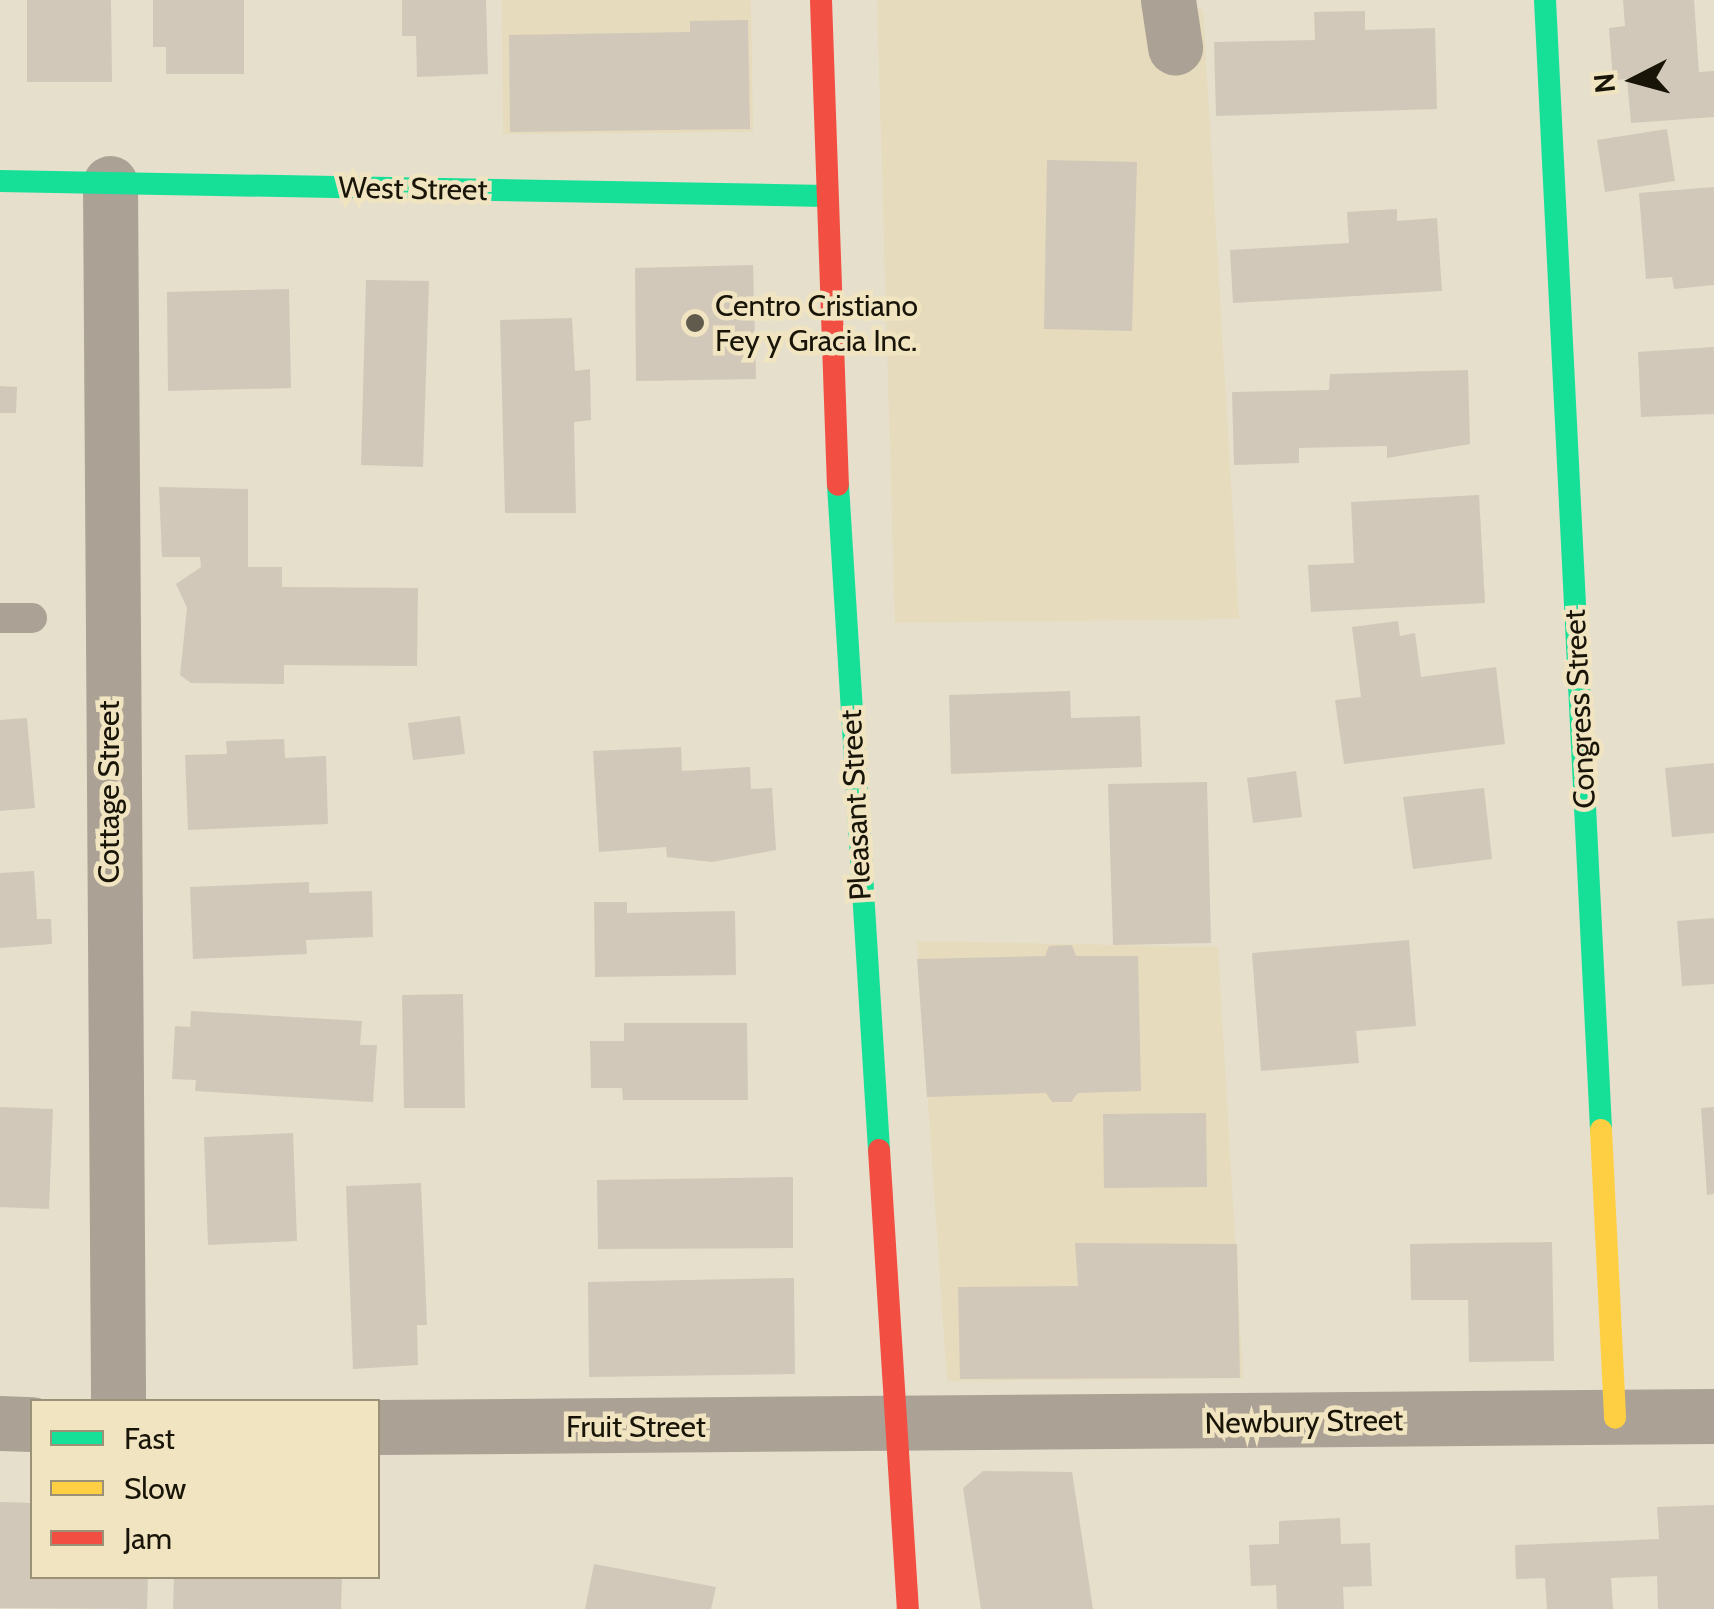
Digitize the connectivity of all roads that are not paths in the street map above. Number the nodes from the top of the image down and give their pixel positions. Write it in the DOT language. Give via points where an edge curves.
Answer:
graph roads {
  1 [pos="821,0"];
  2 [pos="1544,0"];
  3 [pos="0,181"];
  4 [pos="110,183"];
  5 [pos="826,196"];
  6 [pos="0,618"];
  7 [pos="32,618"];
  8 [pos="118,1399"];
  9 [pos="1714,1416"];
  10 [pos="1615,1418"];
  11 [pos="0,1423"];
  12 [pos="30,1424"];
  13 [pos="380,1427"];
  14 [pos="894,1428"];
  15 [pos="908,1609"];
  1 -- 5 [label="street, Pleasant Street"];
  2 -- 10 [label="street, Congress Street"];
  3 -- 4 [label="street, West Street"];
  4 -- 5 [label="street, West Street"];
  4 -- 8 [label="street, Cottage Street"];
  5 -- 14 [label="street, Pleasant Street"];
  6 -- 7 [label="lane"];
  9 -- 10 [label="street, Newbury Street"];
  10 -- 14 [label="street, Newbury Street"];
  11 -- 12 [label="street"];
  13 -- 14 [label="street, Fruit Street"];
  14 -- 15 [label="street, Pleasant Street"];
}
